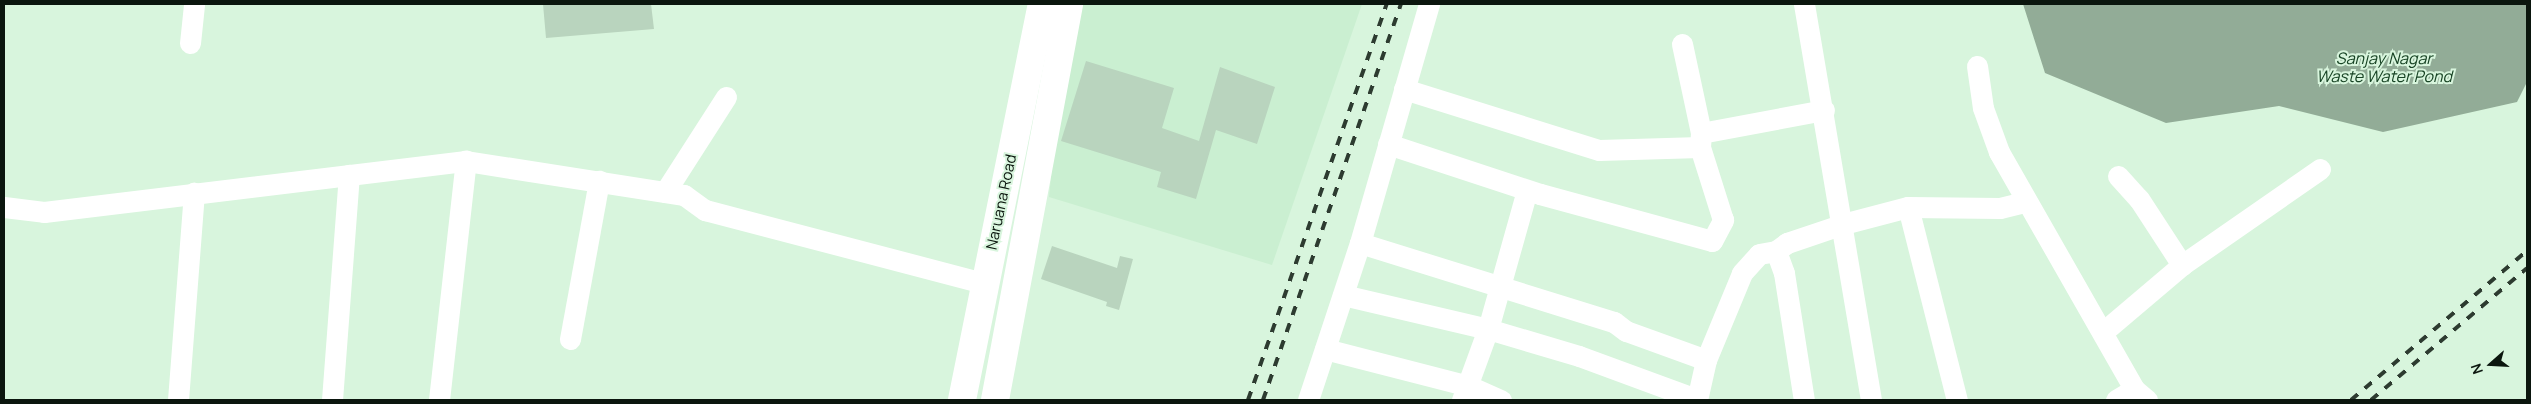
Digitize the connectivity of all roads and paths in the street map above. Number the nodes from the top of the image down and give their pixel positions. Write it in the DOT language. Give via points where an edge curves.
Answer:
graph roads {
  1 [pos="194,4"];
  2 [pos="1042,4"];
  3 [pos="1068,4"];
  4 [pos="1429,4"];
  5 [pos="1804,4"];
  6 [pos="190,43"];
  7 [pos="1682,44"];
  8 [pos="1977,66"];
  9 [pos="1404,89"];
  10 [pos="726,97"];
  11 [pos="1824,110"];
  12 [pos="1700,140"];
  13 [pos="1388,144"];
  14 [pos="466,161"];
  15 [pos="2320,169"];
  16 [pos="348,175"];
  17 [pos="2118,176"];
  18 [pos="599,182"];
  19 [pos="1527,190"];
  20 [pos="665,192"];
  21 [pos="194,193"];
  22 [pos="2024,202"];
  23 [pos="4,207"];
  24 [pos="1908,207"];
  25 [pos="1843,224"];
  26 [pos="1360,243"];
  27 [pos="1776,251"];
  28 [pos="2182,265"];
  29 [pos="984,283"];
  30 [pos="1501,287"];
  31 [pos="1343,295"];
  32 [pos="1488,329"];
  33 [pos="2103,332"];
  34 [pos="570,339"];
  35 [pos="1325,349"];
  36 [pos="1706,360"];
  37 [pos="1465,393"];
  38 [pos="2140,395"];
  39 [pos="178,400"];
  40 [pos="332,400"];
  41 [pos="439,400"];
  42 [pos="962,400"];
  43 [pos="995,400"];
  44 [pos="1308,400"];
  45 [pos="1501,400"];
  46 [pos="1697,400"];
  47 [pos="1804,400"];
  48 [pos="1871,400"];
  49 [pos="1957,400"];
  50 [pos="2116,400"];
  1 -- 6 [label="street"];
  2 -- 29 [label="street, Naruana Road"];
  3 -- 43 [label="street"];
  4 -- 9 [label="street"];
  5 -- 11 [label="street"];
  7 -- 12 [label="street"];
  8 -- 22 [label="street" via="1983,108 1999,152"];
  9 -- 12 [label="street" via="1599,150"];
  9 -- 13 [label="street"];
  10 -- 20 [label="street"];
  11 -- 12 [label="street"];
  11 -- 25 [label="street"];
  12 -- 19 [label="street" via="1723,220 1712,241"];
  13 -- 19 [label="street"];
  13 -- 26 [label="street"];
  14 -- 16 [label="street"];
  14 -- 18 [label="street"];
  14 -- 41 [label="street"];
  15 -- 28 [label="street"];
  16 -- 21 [label="street"];
  16 -- 40 [label="street"];
  17 -- 28 [label="street" via="2139,200"];
  18 -- 20 [label="street"];
  18 -- 34 [label="street"];
  19 -- 30 [label="street"];
  20 -- 29 [label="street" via="684,195 705,210"];
  21 -- 23 [label="street" via="44,212"];
  21 -- 39 [label="street"];
  22 -- 24 [label="street" via="2000,208"];
  22 -- 33 [label="street"];
  24 -- 25 [label="street"];
  24 -- 49 [label="street"];
  25 -- 27 [label="street" via="1787,243"];
  25 -- 48 [label="street"];
  26 -- 30 [label="street"];
  26 -- 31 [label="street"];
  27 -- 36 [label="street" via="1759,254 1742,273"];
  27 -- 47 [label="street" via="1784,273"];
  28 -- 33 [label="street"];
  29 -- 42 [label="street, Naruana Road"];
  30 -- 32 [label="street"];
  30 -- 36 [label="street" via="1614,322 1626,331"];
  31 -- 32 [label="street"];
  31 -- 35 [label="street"];
  32 -- 37 [label="street" via="1478,348"];
  32 -- 46 [label="street" via="1580,356"];
  33 -- 38 [label="street"];
  35 -- 37 [label="street"];
  35 -- 44 [label="street"];
  36 -- 46 [label="street"];
  37 -- 45 [label="street"];
  38 -- 50 [label="street"];
}
